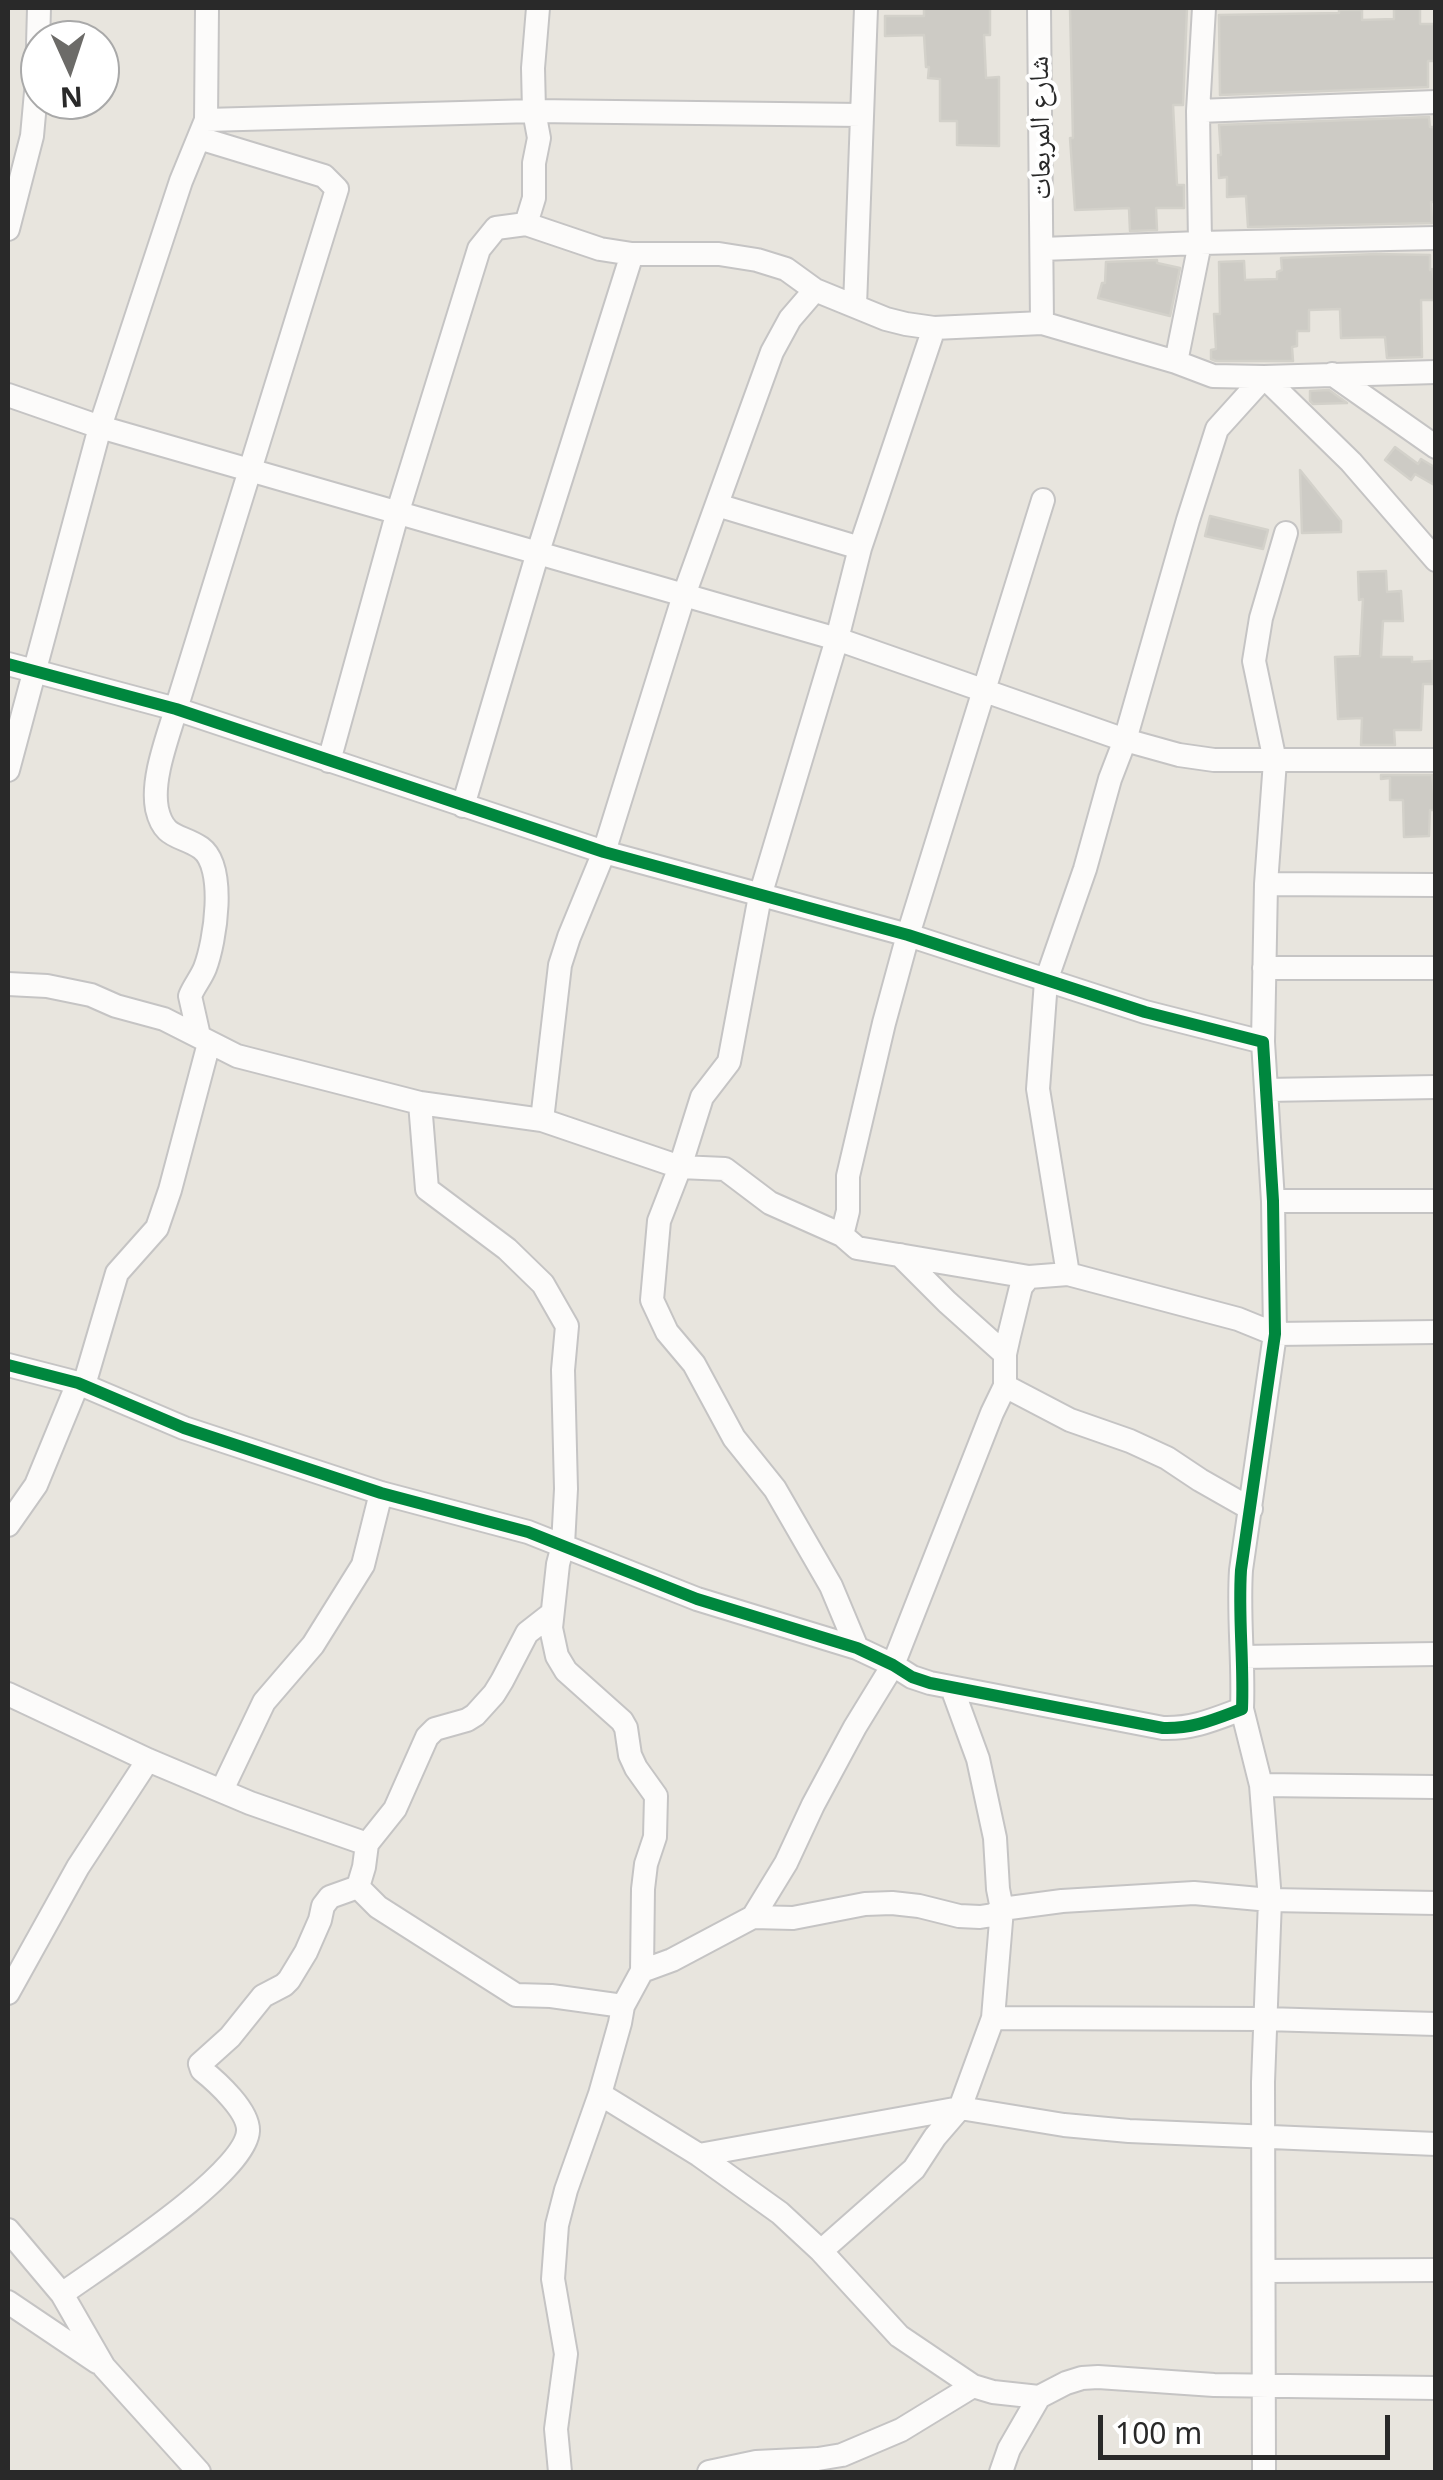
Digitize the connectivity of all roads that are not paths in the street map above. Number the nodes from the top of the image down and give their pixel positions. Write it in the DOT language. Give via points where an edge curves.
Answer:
graph roads {
  1 [pos="39,8"];
  2 [pos="207,8"];
  3 [pos="538,8"];
  4 [pos="866,8"];
  5 [pos="1039,8"];
  6 [pos="1204,8"];
  7 [pos="1436,102"];
  8 [pos="1198,110"];
  9 [pos="534,111"];
  10 [pos="861,114"];
  11 [pos="202,129"];
  12 [pos="526,224"];
  13 [pos="8,229"];
  14 [pos="1436,238"];
  15 [pos="1200,243"];
  16 [pos="1042,249"];
  17 [pos="632,254"];
  18 [pos="816,290"];
  19 [pos="855,306"];
  20 [pos="1042,323"];
  21 [pos="934,328"];
  22 [pos="1176,362"];
  23 [pos="1436,372"];
  24 [pos="1332,374"];
  25 [pos="1264,377"];
  26 [pos="8,394"];
  27 [pos="100,427"];
  28 [pos="1436,447"];
  29 [pos="250,468"];
  30 [pos="1043,500"];
  31 [pos="717,505"];
  32 [pos="398,511"];
  33 [pos="1286,533"];
  34 [pos="860,548"];
  35 [pos="538,552"];
  36 [pos="1436,560"];
  37 [pos="684,595"];
  38 [pos="836,639"];
  39 [pos="8,664"];
  40 [pos="36,672"];
  41 [pos="984,690"];
  42 [pos="176,709"];
  43 [pos="1125,740"];
  44 [pos="1436,751"];
  45 [pos="1275,760"];
  46 [pos="1435,760"];
  47 [pos="329,761"];
  48 [pos="8,770"];
  49 [pos="463,806"];
  50 [pos="604,852"];
  51 [pos="1266,884"];
  52 [pos="1436,885"];
  53 [pos="760,896"];
  54 [pos="908,935"];
  55 [pos="1264,968"];
  56 [pos="1436,968"];
  57 [pos="1046,981"];
  58 [pos="8,984"];
  59 [pos="204,1039"];
  60 [pos="1262,1042"];
  61 [pos="1436,1086"];
  62 [pos="1266,1090"];
  63 [pos="420,1103"];
  64 [pos="542,1120"];
  65 [pos="680,1167"];
  66 [pos="1274,1201"];
  67 [pos="1436,1201"];
  68 [pos="842,1235"];
  69 [pos="900,1255"];
  70 [pos="1068,1274"];
  71 [pos="1030,1276"];
  72 [pos="1436,1332"];
  73 [pos="1275,1334"];
  74 [pos="1005,1354"];
  75 [pos="8,1366"];
  76 [pos="81,1384"];
  77 [pos="1005,1386"];
  78 [pos="381,1492"];
  79 [pos="1251,1509"];
  80 [pos="8,1525"];
  81 [pos="563,1545"];
  82 [pos="550,1615"];
  83 [pos="857,1648"];
  84 [pos="1436,1654"];
  85 [pos="1242,1657"];
  86 [pos="893,1665"];
  87 [pos="952,1688"];
  88 [pos="8,1694"];
  89 [pos="1242,1708"];
  90 [pos="148,1760"];
  91 [pos="1261,1785"];
  92 [pos="1436,1788"];
  93 [pos="222,1790"];
  94 [pos="367,1844"];
  95 [pos="358,1886"];
  96 [pos="1270,1900"];
  97 [pos="1436,1903"];
  98 [pos="1002,1909"];
  99 [pos="753,1916"];
  100 [pos="14,1956"];
  101 [pos="642,1972"];
  102 [pos="8,1993"];
  103 [pos="623,2006"];
  104 [pos="993,2018"];
  105 [pos="1265,2020"];
  106 [pos="1436,2024"];
  107 [pos="600,2094"];
  108 [pos="960,2108"];
  109 [pos="1264,2138"];
  110 [pos="1436,2144"];
  111 [pos="700,2155"];
  112 [pos="8,2230"];
  113 [pos="821,2251"];
  114 [pos="1436,2270"];
  115 [pos="1264,2271"];
  116 [pos="62,2294"];
  117 [pos="9,2306"];
  118 [pos="104,2366"];
  119 [pos="1263,2385"];
  120 [pos="972,2386"];
  121 [pos="1436,2388"];
  122 [pos="1039,2397"];
  123 [pos="199,2472"];
  124 [pos="560,2472"];
  125 [pos="709,2472"];
  126 [pos="1001,2472"];
  127 [pos="1264,2472"];
  1 -- 13 [label="street" via="32,136"];
  2 -- 11 [label="street"];
  3 -- 9 [label="street"];
  4 -- 10 [label="street"];
  5 -- 16 [label="street, شارع المربعات"];
  6 -- 8 [label="street"];
  7 -- 8 [label="street"];
  8 -- 15 [label="street"];
  9 -- 10 [label="street"];
  9 -- 11 [label="street"];
  9 -- 12 [label="street" via="539,138"];
  10 -- 19 [label="street"];
  11 -- 27 [label="street"];
  11 -- 29 [label="street" via="324,176 337,189"];
  12 -- 17 [label="street"];
  12 -- 32 [label="street" via="496,228 479,249"];
  14 -- 15 [label="street"];
  15 -- 16 [label="street"];
  15 -- 22 [label="street"];
  16 -- 20 [label="street, شارع المربعات"];
  17 -- 18 [label="street" via="757,260 786,268"];
  17 -- 35 [label="street"];
  18 -- 19 [label="street"];
  18 -- 31 [label="street" via="772,352"];
  19 -- 21 [label="street"];
  20 -- 21 [label="street"];
  20 -- 22 [label="street"];
  21 -- 34 [label="street"];
  22 -- 25 [label="street" via="1212,376"];
  23 -- 24 [label="street"];
  24 -- 25 [label="street"];
  24 -- 28 [label="street"];
  25 -- 36 [label="street" via="1351,462"];
  25 -- 43 [label="street" via="1216,429"];
  26 -- 27 [label="street"];
  27 -- 29 [label="street"];
  27 -- 40 [label="street"];
  29 -- 32 [label="street"];
  29 -- 42 [label="street"];
  30 -- 41 [label="street"];
  31 -- 34 [label="street"];
  31 -- 37 [label="street"];
  32 -- 35 [label="street"];
  32 -- 47 [label="street"];
  33 -- 45 [label="street" via="1254,661"];
  34 -- 38 [label="street"];
  35 -- 37 [label="street"];
  35 -- 49 [label="street"];
  37 -- 38 [label="street"];
  37 -- 50 [label="street"];
  38 -- 41 [label="street"];
  38 -- 53 [label="street"];
  39 -- 40 [label="street"];
  40 -- 42 [label="street"];
  40 -- 48 [label="street"];
  41 -- 43 [label="street"];
  41 -- 54 [label="street"];
  42 -- 47 [label="street"];
  42 -- 59 [label="street" via="157,783 158,812 176,838 210,857 216,879 210,947 190,996"];
  43 -- 45 [label="street" via="1214,760"];
  43 -- 57 [label="street"];
  44 -- 46 [label="street"];
  45 -- 46 [label="street"];
  45 -- 51 [label="street"];
  47 -- 49 [label="street"];
  49 -- 50 [label="street"];
  50 -- 53 [label="street"];
  50 -- 64 [label="street" via="560,965"];
  51 -- 52 [label="street"];
  51 -- 55 [label="street"];
  53 -- 54 [label="street"];
  53 -- 65 [label="street" via="730,1062 702,1097"];
  54 -- 57 [label="street"];
  54 -- 68 [label="street" via="848,1176"];
  55 -- 56 [label="street"];
  55 -- 60 [label="street"];
  57 -- 60 [label="street"];
  57 -- 70 [label="street" via="1038,1088"];
  58 -- 59 [label="street" via="91,995"];
  59 -- 63 [label="street" via="237,1056"];
  59 -- 76 [label="street" via="157,1228 116,1273"];
  60 -- 62 [label="street"];
  61 -- 62 [label="street"];
  62 -- 66 [label="street"];
  63 -- 64 [label="street"];
  63 -- 81 [label="street" via="427,1190 543,1284 566,1326"];
  64 -- 65 [label="street"];
  65 -- 68 [label="street" via="725,1169 770,1203"];
  65 -- 83 [label="street" via="659,1220 652,1300 831,1586"];
  66 -- 67 [label="street"];
  66 -- 73 [label="street"];
  68 -- 69 [label="street" via="858,1248"];
  69 -- 71 [label="street"];
  69 -- 74 [label="street"];
  70 -- 71 [label="street"];
  70 -- 73 [label="street" via="1238,1318"];
  71 -- 74 [label="street" via="1021,1287"];
  72 -- 73 [label="street"];
  73 -- 79 [label="street"];
  74 -- 77 [label="street"];
  75 -- 76 [label="street"];
  76 -- 78 [label="street" via="184,1428"];
  76 -- 80 [label="street" via="36,1484"];
  77 -- 79 [label="street" via="1155,1452"];
  77 -- 86 [label="street"];
  78 -- 81 [label="street"];
  78 -- 93 [label="street" via="363,1564 313,1645 264,1702"];
  79 -- 85 [label="street" via="1240,1597"];
  81 -- 82 [label="street"];
  81 -- 83 [label="street" via="697,1599"];
  82 -- 94 [label="street" via="526,1633 494,1694 475,1715 427,1738 395,1808"];
  82 -- 101 [label="street" via="557,1656 622,1721 630,1755 656,1796 656,1837 643,1888"];
  83 -- 86 [label="street"];
  84 -- 85 [label="street"];
  85 -- 89 [label="street"];
  86 -- 87 [label="street"];
  86 -- 99 [label="street"];
  87 -- 89 [label="street" via="1163,1728 1204,1724"];
  87 -- 98 [label="street" via="991,1810"];
  88 -- 90 [label="street"];
  89 -- 91 [label="street"];
  90 -- 93 [label="street"];
  90 -- 100 [label="street"];
  91 -- 92 [label="street"];
  91 -- 96 [label="street"];
  93 -- 94 [label="street"];
  94 -- 95 [label="street"];
  95 -- 103 [label="street" via="378,1907 516,1995"];
  95 -- 116 [label="street" via="330,1898 290,1980 264,1996 200,2064 247,2121 239,2152 168,2218"];
  96 -- 97 [label="street"];
  96 -- 98 [label="street" via="1194,1893"];
  96 -- 105 [label="street"];
  98 -- 99 [label="street" via="959,1916 892,1903 793,1918"];
  98 -- 104 [label="street"];
  99 -- 101 [label="street"];
  100 -- 102 [label="street"];
  101 -- 103 [label="street"];
  103 -- 107 [label="street"];
  104 -- 105 [label="street"];
  104 -- 108 [label="street"];
  105 -- 106 [label="street"];
  105 -- 109 [label="street"];
  107 -- 111 [label="street"];
  107 -- 124 [label="street" via="566,2190 554,2251 566,2354 556,2429"];
  108 -- 109 [label="street" via="1129,2131"];
  108 -- 111 [label="street"];
  108 -- 113 [label="street" via="914,2169"];
  109 -- 110 [label="street"];
  109 -- 115 [label="street"];
  111 -- 113 [label="street"];
  112 -- 116 [label="street"];
  113 -- 120 [label="street" via="899,2336"];
  114 -- 115 [label="street"];
  115 -- 119 [label="street"];
  116 -- 118 [label="street"];
  117 -- 118 [label="street"];
  118 -- 123 [label="street"];
  119 -- 121 [label="street"];
  119 -- 122 [label="street" via="1082,2378"];
  119 -- 127 [label="street"];
  120 -- 122 [label="street"];
  120 -- 125 [label="street" via="901,2430 842,2454"];
  122 -- 126 [label="street"];
}
